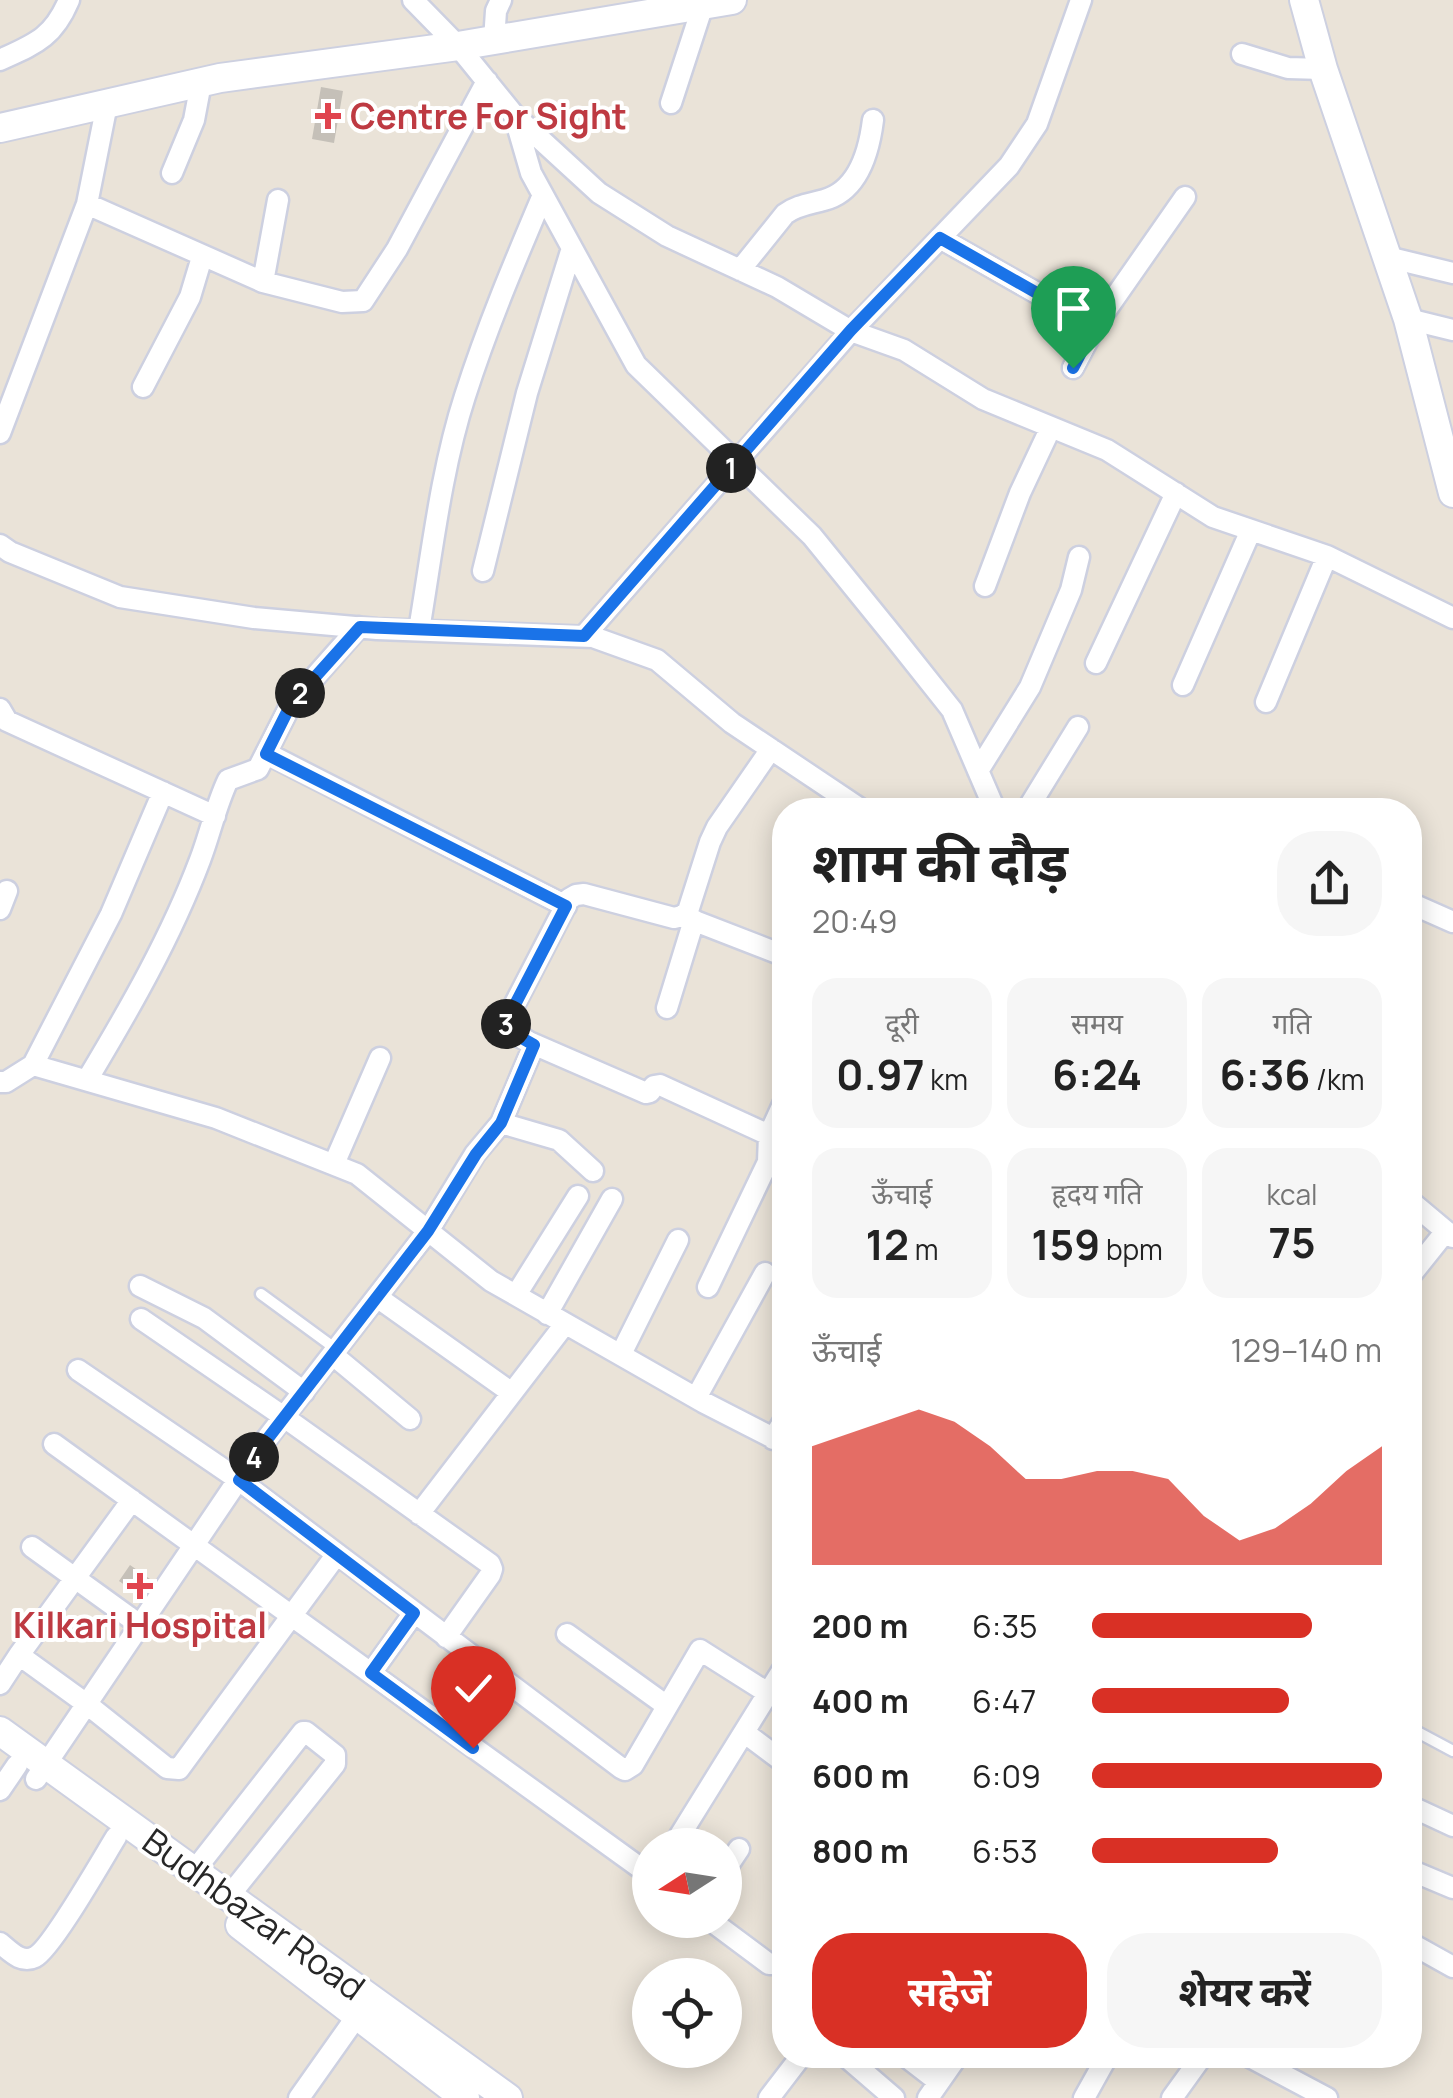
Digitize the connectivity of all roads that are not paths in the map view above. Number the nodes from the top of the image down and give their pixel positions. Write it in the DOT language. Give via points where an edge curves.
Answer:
graph roads {
  1 [pos="68,0"];
  2 [pos="501,0"];
  3 [pos="732,0"];
  4 [pos="1081,0"];
  5 [pos="1304,0"];
  6 [pos="424,4"];
  7 [pos="671,5"];
  8 [pos="703,5"];
  9 [pos="494,40"];
  10 [pos="458,46"];
  11 [pos="1242,54"];
  12 [pos="0,60"];
  13 [pos="1323,69"];
  14 [pos="486,81"];
  15 [pos="201,82"];
  16 [pos="671,103"];
  17 [pos="107,104"];
  18 [pos="514,115"];
  19 [pos="872,120"];
  20 [pos="0,128"];
  21 [pos="172,173"];
  22 [pos="543,195"];
  23 [pos="1185,197"];
  24 [pos="278,200"];
  25 [pos="86,204"];
  26 [pos="940,238"];
  27 [pos="572,248"];
  28 [pos="202,257"];
  29 [pos="1386,257"];
  30 [pos="740,270"];
  31 [pos="1453,274"];
  32 [pos="263,282"];
  33 [pos="1408,319"];
  34 [pos="1095,326"];
  35 [pos="851,330"];
  36 [pos="1453,330"];
  37 [pos="1073,368"];
  38 [pos="142,387"];
  39 [pos="1051,427"];
  40 [pos="0,433"];
  41 [pos="735,462"];
  42 [pos="1176,493"];
  43 [pos="1453,493"];
  44 [pos="1251,530"];
  45 [pos="0,545"];
  46 [pos="1327,556"];
  47 [pos="1079,558"];
  48 [pos="483,572"];
  49 [pos="985,586"];
  50 [pos="1453,618"];
  51 [pos="360,627"];
  52 [pos="419,630"];
  53 [pos="584,636"];
  54 [pos="1096,663"];
  55 [pos="1184,685"];
  56 [pos="1266,702"];
  57 [pos="0,709"];
  58 [pos="1078,727"];
  59 [pos="771,748"];
  60 [pos="266,754"];
  61 [pos="978,771"];
  62 [pos="163,792"];
  63 [pos="844,798"];
  64 [pos="989,798"];
  65 [pos="1034,798"];
  66 [pos="215,816"];
  67 [pos="566,906"];
  68 [pos="1422,908"];
  69 [pos="688,918"];
  70 [pos="1453,922"];
  71 [pos="772,951"];
  72 [pos="668,1008"];
  73 [pos="532,1042"];
  74 [pos="380,1058"];
  75 [pos="32,1065"];
  76 [pos="87,1080"];
  77 [pos="2,1088"];
  78 [pos="501,1123"];
  79 [pos="772,1128"];
  80 [pos="769,1135"];
  81 [pos="334,1164"];
  82 [pos="593,1171"];
  83 [pos="578,1196"];
  84 [pos="612,1199"];
  85 [pos="1422,1211"];
  86 [pos="428,1231"];
  87 [pos="1450,1234"];
  88 [pos="678,1240"];
  89 [pos="1422,1263"];
  90 [pos="765,1272"];
  91 [pos="140,1286"];
  92 [pos="708,1287"];
  93 [pos="261,1294"];
  94 [pos="516,1296"];
  95 [pos="377,1297"];
  96 [pos="141,1319"];
  97 [pos="556,1319"];
  98 [pos="335,1352"];
  99 [pos="621,1354"];
  100 [pos="78,1370"];
  101 [pos="304,1392"];
  102 [pos="512,1393"];
  103 [pos="696,1398"];
  104 [pos="284,1417"];
  105 [pos="410,1419"];
  106 [pos="772,1438"];
  107 [pos="54,1444"];
  108 [pos="239,1480"];
  109 [pos="132,1500"];
  110 [pos="419,1514"];
  111 [pos="195,1544"];
  112 [pos="32,1547"];
  113 [pos="337,1554"];
  114 [pos="76,1578"];
  115 [pos="414,1613"];
  116 [pos="292,1615"];
  117 [pos="140,1624"];
  118 [pos="568,1634"];
  119 [pos="446,1637"];
  120 [pos="18,1655"];
  121 [pos="371,1673"];
  122 [pos="0,1684"];
  123 [pos="772,1687"];
  124 [pos="768,1693"];
  125 [pos="88,1704"];
  126 [pos="667,1706"];
  127 [pos="0,1731"];
  128 [pos="744,1733"];
  129 [pos="1422,1734"];
  130 [pos="1453,1751"];
  131 [pos="772,1753"];
  132 [pos="25,1765"];
  133 [pos="0,1790"];
  134 [pos="1422,1813"];
  135 [pos="1453,1826"];
  136 [pos="113,1827"];
  137 [pos="685,1828"];
  138 [pos="632,1863"];
  139 [pos="194,1871"];
  140 [pos="1422,1875"];
  141 [pos="1453,1888"];
  142 [pos="229,1896"];
  143 [pos="734,1938"];
  144 [pos="0,1943"];
  145 [pos="1422,1950"];
  146 [pos="772,1964"];
  147 [pos="1453,1967"];
  148 [pos="363,2007"];
  149 [pos="792,2068"];
  150 [pos="859,2068"];
  151 [pos="915,2068"];
  152 [pos="949,2068"];
  153 [pos="1101,2068"];
  154 [pos="1194,2068"];
  155 [pos="1271,2068"];
  156 [pos="933,2090"];
  157 [pos="505,2097"];
  158 [pos="299,2098"];
  159 [pos="465,2098"];
  160 [pos="769,2098"];
  161 [pos="894,2098"];
  162 [pos="1084,2098"];
  163 [pos="1172,2098"];
  164 [pos="1328,2098"];
  1 -- 12 [label="street" via="39,42"];
  2 -- 9 [label="street"];
  3 -- 8 [label="street"];
  4 -- 26 [label="street" via="1037,124 1009,166"];
  5 -- 13 [label="street"];
  6 -- 10 [label="street"];
  7 -- 8 [label="street"];
  7 -- 9 [label="street"];
  8 -- 16 [label="street"];
  9 -- 10 [label="street"];
  10 -- 14 [label="street"];
  10 -- 15 [label="street"];
  11 -- 13 [label="street" via="1288,68"];
  13 -- 29 [label="street"];
  14 -- 18 [label="street"];
  14 -- 32 [label="street" via="362,301"];
  15 -- 17 [label="street"];
  15 -- 21 [label="street"];
  17 -- 20 [label="street"];
  17 -- 25 [label="street"];
  18 -- 22 [label="street"];
  18 -- 30 [label="street" via="599,192 666,236"];
  19 -- 30 [label="street" via="850,186 786,214"];
  22 -- 27 [label="street"];
  22 -- 52 [label="street" via="464,400"];
  23 -- 34 [label="street"];
  24 -- 32 [label="street"];
  25 -- 28 [label="street"];
  25 -- 40 [label="street"];
  26 -- 34 [label="street"];
  26 -- 35 [label="street"];
  27 -- 41 [label="street" via="636,364"];
  27 -- 48 [label="street"];
  28 -- 32 [label="street"];
  28 -- 38 [label="street" via="190,297"];
  29 -- 31 [label="street"];
  29 -- 33 [label="street"];
  30 -- 35 [label="street"];
  33 -- 36 [label="street"];
  33 -- 43 [label="street"];
  34 -- 37 [label="street"];
  35 -- 39 [label="street" via="904,350 983,399"];
  35 -- 41 [label="street"];
  39 -- 42 [label="street" via="1107,450"];
  39 -- 49 [label="street"];
  41 -- 53 [label="street"];
  41 -- 61 [label="street" via="812,536 952,710"];
  42 -- 44 [label="street" via="1213,517"];
  42 -- 54 [label="street"];
  44 -- 46 [label="street"];
  44 -- 55 [label="street"];
  45 -- 51 [label="street" via="120,597"];
  46 -- 50 [label="street"];
  46 -- 56 [label="street"];
  47 -- 61 [label="street" via="1030,687"];
  51 -- 52 [label="street"];
  51 -- 60 [label="street" via="291,704"];
  52 -- 53 [label="street"];
  53 -- 59 [label="street" via="657,660"];
  57 -- 62 [label="street" via="7,721"];
  58 -- 65 [label="street"];
  59 -- 63 [label="street"];
  59 -- 69 [label="street" via="717,827"];
  60 -- 66 [label="street" via="258,769 228,780"];
  60 -- 67 [label="street"];
  61 -- 64 [label="street"];
  62 -- 66 [label="street"];
  62 -- 75 [label="street"];
  66 -- 76 [label="street" via="136,1000"];
  67 -- 69 [label="street" via="584,894"];
  67 -- 73 [label="street" via="506,1022 506,1029"];
  68 -- 70 [label="street"];
  69 -- 71 [label="street"];
  69 -- 72 [label="street"];
  73 -- 78 [label="street"];
  73 -- 80 [label="street" via="646,1093 660,1085"];
  74 -- 81 [label="street"];
  75 -- 76 [label="street"];
  75 -- 77 [label="street"];
  76 -- 81 [label="street" via="216,1118"];
  78 -- 82 [label="street" via="559,1140"];
  78 -- 86 [label="street"];
  79 -- 80 [label="street"];
  80 -- 92 [label="street" via="768,1162"];
  81 -- 86 [label="street" via="357,1174"];
  83 -- 94 [label="street"];
  84 -- 97 [label="street"];
  85 -- 87 [label="street"];
  86 -- 94 [label="street"];
  86 -- 95 [label="street"];
  87 -- 89 [label="street"];
  88 -- 99 [label="street"];
  90 -- 103 [label="street"];
  91 -- 101 [label="street" via="204,1318"];
  93 -- 98 [label="lane"];
  94 -- 97 [label="street"];
  95 -- 98 [label="street"];
  95 -- 102 [label="street"];
  96 -- 104 [label="street"];
  97 -- 99 [label="street"];
  97 -- 102 [label="street"];
  98 -- 101 [label="street"];
  98 -- 105 [label="street"];
  99 -- 103 [label="street"];
  100 -- 108 [label="street"];
  101 -- 104 [label="street"];
  102 -- 110 [label="street"];
  103 -- 106 [label="street"];
  104 -- 108 [label="street"];
  104 -- 110 [label="street"];
  107 -- 109 [label="street"];
  108 -- 111 [label="street"];
  108 -- 113 [label="street"];
  109 -- 111 [label="street"];
  109 -- 114 [label="street"];
  110 -- 119 [label="street" via="492,1569"];
  111 -- 116 [label="street"];
  111 -- 117 [label="street"];
  112 -- 114 [label="street"];
  113 -- 115 [label="street"];
  113 -- 116 [label="street"];
  114 -- 117 [label="street"];
  114 -- 120 [label="street"];
  115 -- 119 [label="street"];
  115 -- 121 [label="street"];
  116 -- 121 [label="street"];
  116 -- 125 [label="street" via="179,1769 167,1768"];
  117 -- 125 [label="street"];
  118 -- 126 [label="street"];
  119 -- 126 [label="street" via="626,1770"];
  120 -- 122 [label="street"];
  120 -- 125 [label="street"];
  121 -- 138 [label="street"];
  123 -- 124 [label="street"];
  124 -- 126 [label="street" via="700,1650"];
  124 -- 128 [label="street"];
  125 -- 132 [label="street"];
  127 -- 132 [label="street, Budhbazar Road"];
  128 -- 131 [label="street"];
  128 -- 137 [label="street"];
  129 -- 130 [label="lane"];
  132 -- 133 [label="street"];
  132 -- 136 [label="street, Budhbazar Road"];
  134 -- 135 [label="street"];
  136 -- 139 [label="street, Budhbazar Road"];
  136 -- 144 [label="street" via="36,1957 18,1957"];
  136 -- 148 [label="street, Budhbazar Road" via="241,1926"];
  139 -- 142 [label="street, Budhbazar Road"];
  139 -- 142 [label="street" via="306,1732 336,1755 335,1764"];
  140 -- 141 [label="street"];
  142 -- 148 [label="street, Budhbazar Road"];
  143 -- 146 [label="street"];
  145 -- 147 [label="street"];
  148 -- 157 [label="street, Budhbazar Road"];
  148 -- 158 [label="street"];
  148 -- 159 [label="street, Budhbazar Road"];
  149 -- 160 [label="street"];
  150 -- 161 [label="street"];
  151 -- 156 [label="street"];
  152 -- 156 [label="street"];
  153 -- 162 [label="street"];
  154 -- 163 [label="street"];
  155 -- 164 [label="street"];
}
